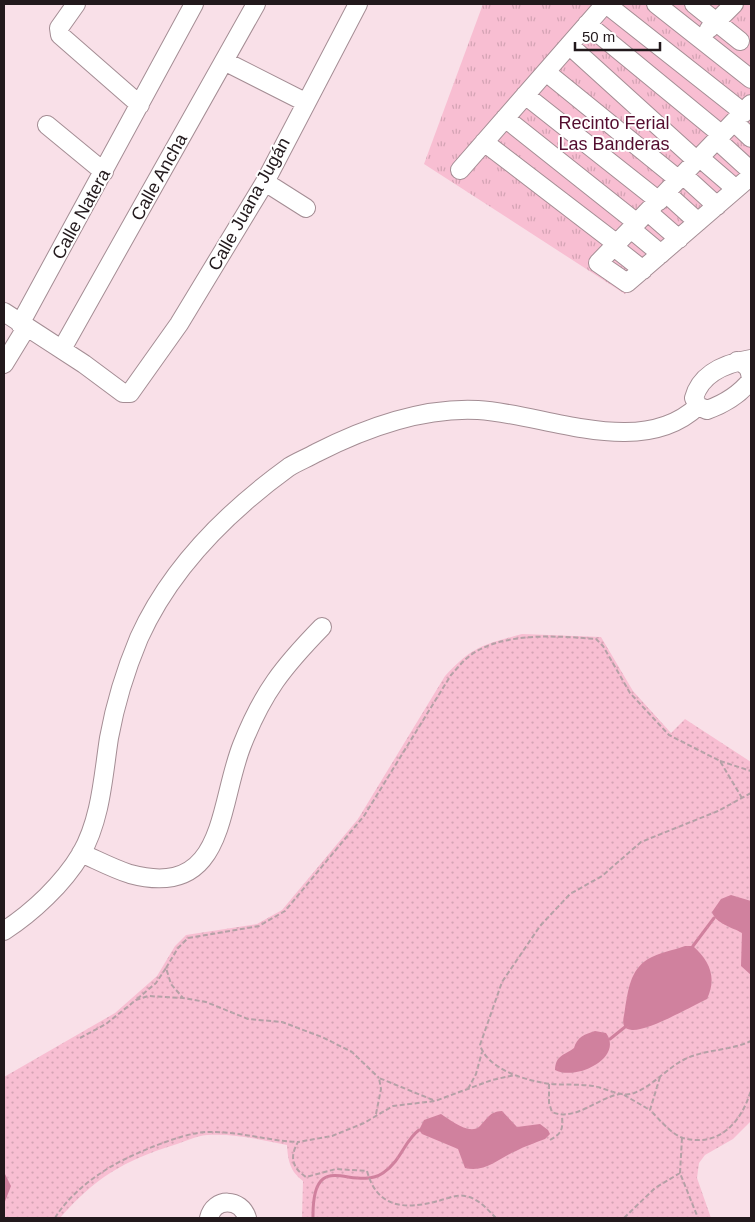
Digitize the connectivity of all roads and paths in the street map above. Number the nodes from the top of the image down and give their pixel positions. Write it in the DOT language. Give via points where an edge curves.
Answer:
graph roads {
  1 [pos="76,4"];
  2 [pos="194,4"];
  3 [pos="256,4"];
  4 [pos="358,4"];
  5 [pos="606,4"];
  6 [pos="656,4"];
  7 [pos="690,4"];
  8 [pos="694,4"];
  9 [pos="734,4"];
  10 [pos="675,19"];
  11 [pos="716,22"];
  12 [pos="587,24"];
  13 [pos="746,36"];
  14 [pos="700,39"];
  15 [pos="568,45"];
  16 [pos="724,58"];
  17 [pos="224,61"];
  18 [pos="546,72"];
  19 [pos="750,77"];
  20 [pos="525,95"];
  21 [pos="305,102"];
  22 [pos="140,104"];
  23 [pos="746,110"];
  24 [pos="504,118"];
  25 [pos="47,126"];
  26 [pos="719,138"];
  27 [pos="751,138"];
  28 [pos="484,142"];
  29 [pos="698,159"];
  30 [pos="460,170"];
  31 [pos="751,171"];
  32 [pos="104,172"];
  33 [pos="751,176"];
  34 [pos="681,177"];
  35 [pos="264,182"];
  36 [pos="736,190"];
  37 [pos="717,206"];
  38 [pos="306,208"];
  39 [pos="648,211"];
  40 [pos="698,222"];
  41 [pos="679,239"];
  42 [pos="615,246"];
  43 [pos="661,254"];
  44 [pos="4,312"];
  45 [pos="23,326"];
  46 [pos="62,349"];
  47 [pos="744,360"];
  48 [pos="4,364"];
  49 [pos="751,380"];
  50 [pos="698,406"];
  51 [pos="322,626"];
  52 [pos="720,761"];
  53 [pos="751,771"];
  54 [pos="751,793"];
  55 [pos="742,798"];
  56 [pos="81,854"];
  57 [pos="4,931"];
  58 [pos="166,968"];
  59 [pos="183,998"];
  60 [pos="136,1000"];
  61 [pos="80,1038"];
  62 [pos="751,1041"];
  63 [pos="482,1052"];
  64 [pos="515,1075"];
  65 [pos="660,1077"];
  66 [pos="379,1078"];
  67 [pos="549,1084"];
  68 [pos="468,1089"];
  69 [pos="751,1090"];
  70 [pos="621,1094"];
  71 [pos="435,1100"];
  72 [pos="650,1110"];
  73 [pos="376,1114"];
  74 [pos="562,1116"];
  75 [pos="682,1138"];
  76 [pos="550,1140"];
  77 [pos="298,1142"];
  78 [pos="680,1173"];
  79 [pos="55,1218"];
  80 [pos="209,1218"];
  81 [pos="247,1218"];
  82 [pos="496,1218"];
  83 [pos="624,1218"];
  84 [pos="698,1218"];
  1 -- 22 [label="street" via="59,28 60,35"];
  2 -- 22 [label="street, Calle Natera"];
  3 -- 17 [label="street, Calle Ancha"];
  4 -- 21 [label="street, Calle Juana Jugán"];
  5 -- 12 [label="street"];
  5 -- 23 [label="street"];
  6 -- 10 [label="street"];
  7 -- 10 [label="street"];
  8 -- 11 [label="street"];
  9 -- 11 [label="street"];
  10 -- 14 [label="street"];
  11 -- 13 [label="street"];
  11 -- 14 [label="street"];
  12 -- 15 [label="street"];
  12 -- 26 [label="street"];
  13 -- 16 [label="street"];
  14 -- 16 [label="street"];
  15 -- 18 [label="street"];
  15 -- 29 [label="street"];
  16 -- 19 [label="street"];
  17 -- 21 [label="street"];
  17 -- 46 [label="street, Calle Ancha"];
  18 -- 20 [label="street"];
  18 -- 34 [label="street"];
  20 -- 24 [label="street"];
  20 -- 39 [label="street"];
  21 -- 35 [label="street, Calle Juana Jugán"];
  22 -- 32 [label="street, Calle Natera"];
  23 -- 26 [label="street"];
  23 -- 27 [label="street"];
  24 -- 28 [label="street"];
  24 -- 39 [label="street"];
  25 -- 32 [label="street"];
  26 -- 29 [label="street"];
  26 -- 31 [label="street"];
  28 -- 30 [label="street"];
  28 -- 42 [label="street"];
  29 -- 34 [label="street"];
  29 -- 36 [label="street"];
  32 -- 45 [label="street, Calle Natera"];
  33 -- 36 [label="street"];
  34 -- 37 [label="street"];
  34 -- 39 [label="street"];
  35 -- 38 [label="street"];
  35 -- 46 [label="street, Calle Juana Jugán" via="178,324 130,393"];
  36 -- 37 [label="street"];
  37 -- 40 [label="street"];
  39 -- 40 [label="street"];
  39 -- 41 [label="street"];
  39 -- 42 [label="street"];
  39 -- 43 [label="street"];
  40 -- 41 [label="street"];
  41 -- 43 [label="street"];
  42 -- 43 [label="street" via="643,270"];
  44 -- 45 [label="street"];
  45 -- 46 [label="street"];
  45 -- 48 [label="street, Calle Natera"];
  47 -- 49 [label="street"];
  47 -- 50 [label="street" via="724,365 708,376 697,388 694,398"];
  49 -- 50 [label="street" via="722,405 707,410"];
  50 -- 56 [label="street" via="688,417 665,428 622,433 476,410 419,414 351,435 290,467 201,542 166,591 140,637 121,689 109,736 98,806"];
  51 -- 56 [label="street" via="286,664 259,704 241,747 217,834 208,854 195,867 177,877 156,879 129,874"];
  52 -- 53 [label="path"];
  52 -- 55 [label="path"];
  52 -- 58 [label="path" via="669,736 630,693 596,639 524,637 492,646 468,657 451,676 364,816 285,911 259,926 188,938"];
  54 -- 55 [label="path"];
  55 -- 63 [label="path" via="641,842 602,876 570,894 540,926 502,982 480,1045"];
  56 -- 57 [label="street" via="62,879 22,919"];
  58 -- 59 [label="path" via="171,984"];
  58 -- 60 [label="path" via="156,983"];
  59 -- 60 [label="path" via="148,996"];
  59 -- 66 [label="path" via="206,1002 248,1019 282,1022 322,1037 352,1052"];
  60 -- 61 [label="path" via="106,1024"];
  62 -- 65 [label="path" via="739,1047 685,1059"];
  63 -- 64 [label="path"];
  63 -- 68 [label="path"];
  64 -- 67 [label="path"];
  64 -- 68 [label="path"];
  65 -- 70 [label="path" via="633,1094"];
  65 -- 72 [label="path"];
  66 -- 71 [label="path"];
  66 -- 73 [label="path" via="382,1089"];
  67 -- 70 [label="path" via="594,1086"];
  67 -- 74 [label="path" via="552,1112"];
  68 -- 71 [label="path"];
  69 -- 75 [label="path" via="747,1105 721,1136"];
  70 -- 72 [label="path"];
  70 -- 74 [label="path"];
  71 -- 73 [label="path" via="393,1106"];
  72 -- 75 [label="path"];
  73 -- 77 [label="path" via="364,1123 332,1136"];
  74 -- 76 [label="path" via="561,1133"];
  75 -- 78 [label="path"];
  77 -- 79 [label="path" via="235,1132 204,1132 156,1146 101,1172 61,1208"];
  77 -- 82 [label="path" via="292,1160 298,1172 306,1177 336,1169 367,1171 370,1184 381,1198 394,1205 432,1203 463,1195 474,1198"];
  78 -- 83 [label="path" via="655,1188"];
  78 -- 84 [label="path"];
  80 -- 81 [label="street" via="217,1205 225,1202 242,1208"];
}
